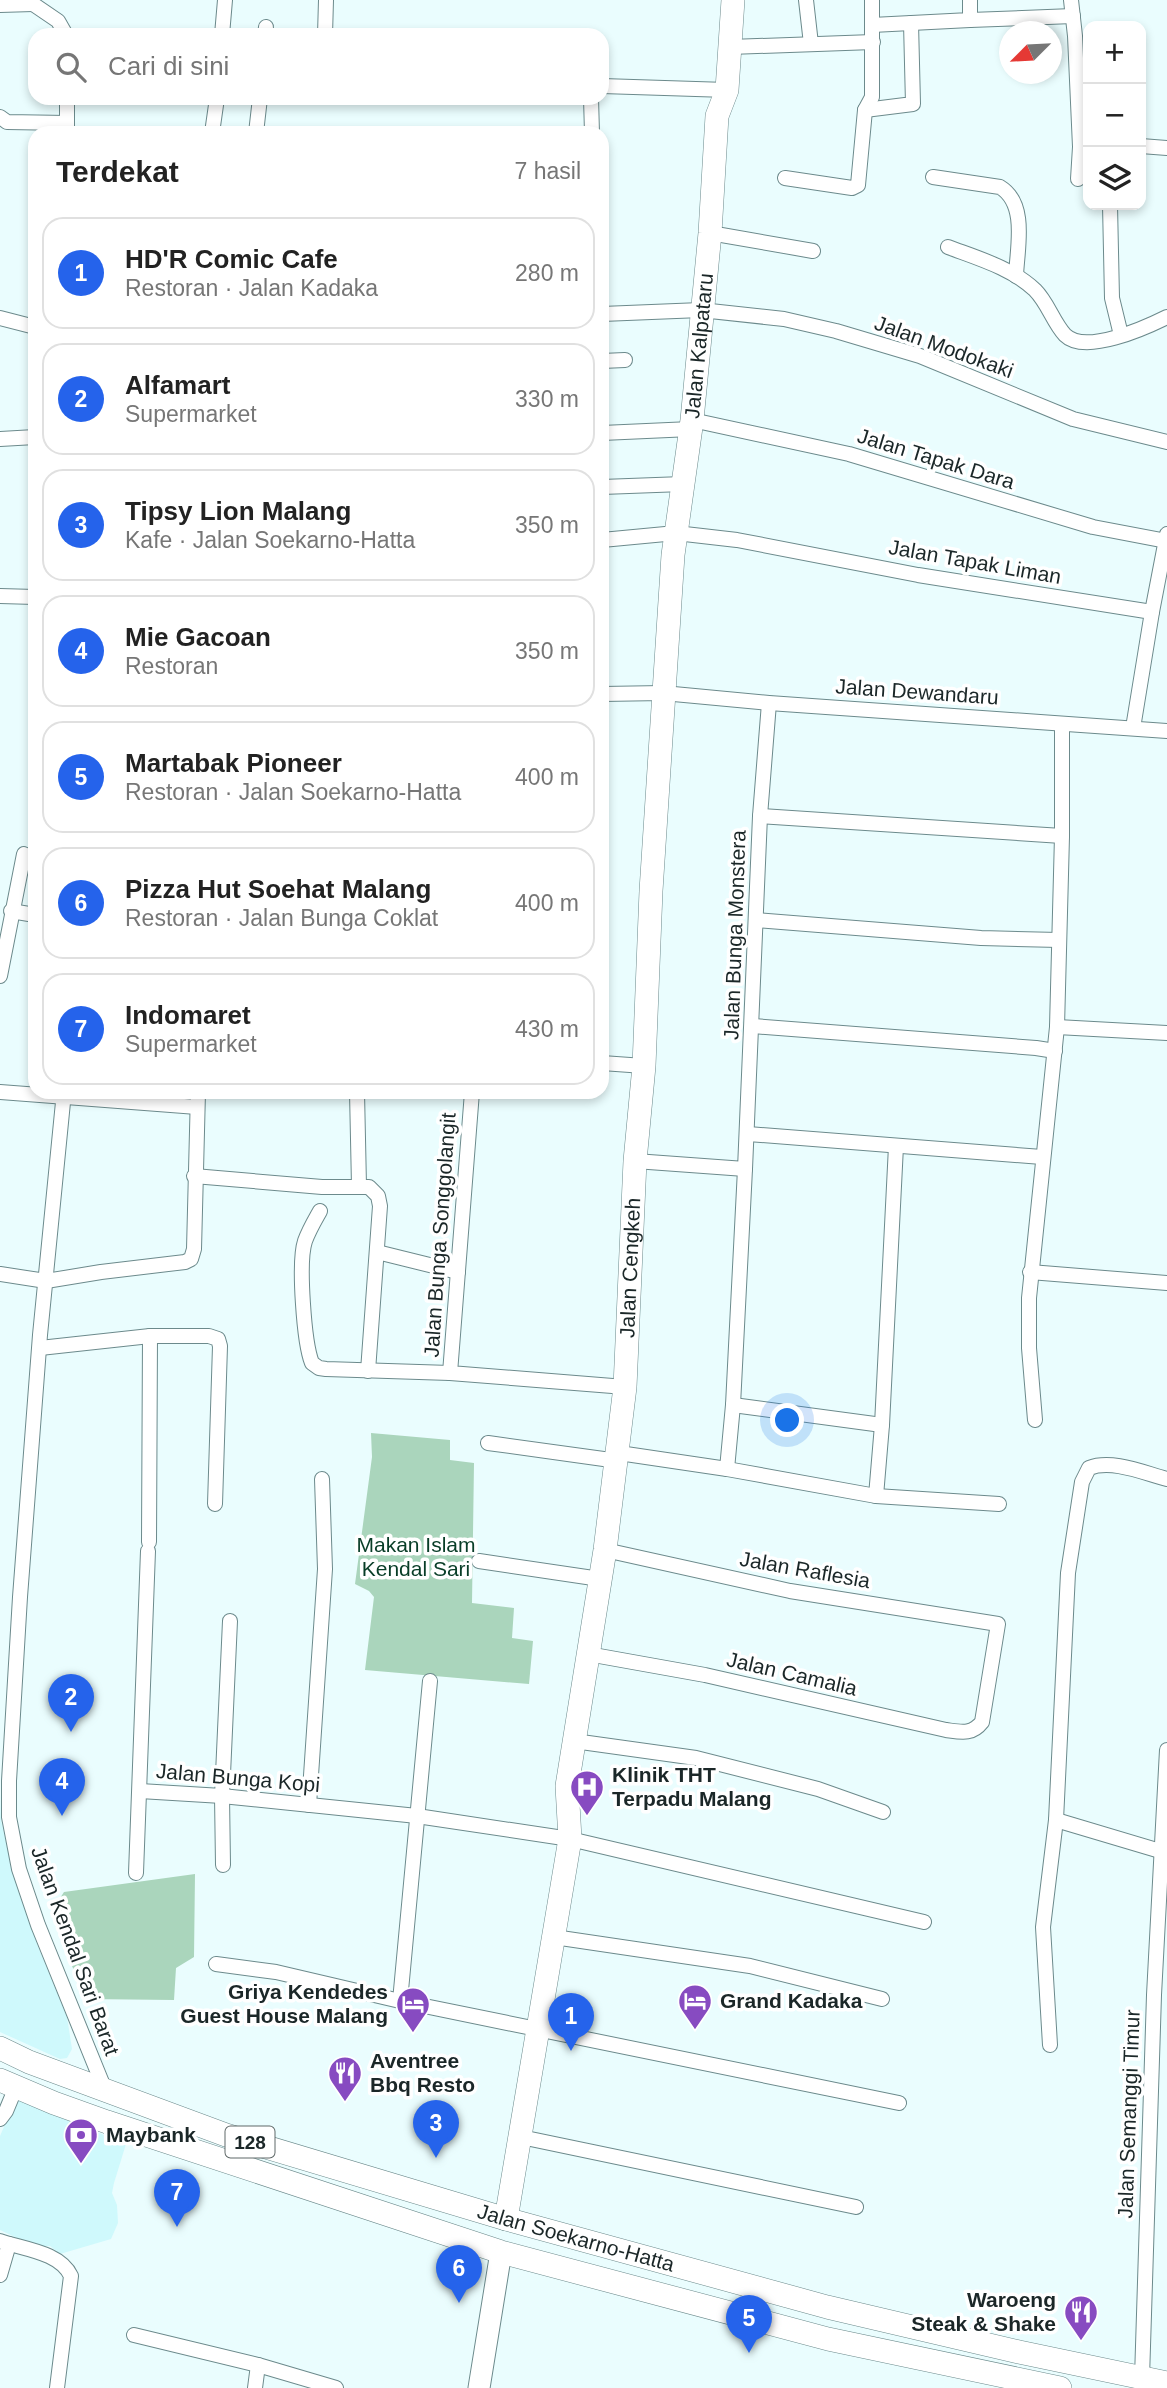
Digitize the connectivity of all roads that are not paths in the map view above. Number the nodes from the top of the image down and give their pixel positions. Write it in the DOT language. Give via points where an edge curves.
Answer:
graph roads {
  1 [pos="225,0"];
  2 [pos="326,0"];
  3 [pos="733,0"];
  4 [pos="806,0"];
  5 [pos="872,0"];
  6 [pos="970,0"];
  7 [pos="1071,0"];
  8 [pos="33,2"];
  9 [pos="0,5"];
  10 [pos="1073,16"];
  11 [pos="970,20"];
  12 [pos="911,23"];
  13 [pos="872,25"];
  14 [pos="62,28"];
  15 [pos="223,28"];
  16 [pos="325,28"];
  17 [pos="873,42"];
  18 [pos="811,44"];
  19 [pos="730,47"];
  20 [pos="609,86"];
  21 [pos="727,90"];
  22 [pos="67,105"];
  23 [pos="216,105"];
  24 [pos="259,105"];
  25 [pos="592,105"];
  26 [pos="865,110"];
  27 [pos="0,117"];
  28 [pos="47,126"];
  29 [pos="67,126"];
  30 [pos="213,126"];
  31 [pos="257,126"];
  32 [pos="592,126"];
  33 [pos="1083,135"];
  34 [pos="1146,146"];
  35 [pos="1167,148"];
  36 [pos="1083,152"];
  37 [pos="933,177"];
  38 [pos="785,178"];
  39 [pos="1078,179"];
  40 [pos="1110,210"];
  41 [pos="710,233"];
  42 [pos="948,247"];
  43 [pos="813,251"];
  44 [pos="1016,276"];
  45 [pos="701,310"];
  46 [pos="609,314"];
  47 [pos="1167,317"];
  48 [pos="0,318"];
  49 [pos="28,325"];
  50 [pos="1121,335"];
  51 [pos="625,360"];
  52 [pos="609,361"];
  53 [pos="692,424"];
  54 [pos="609,432"];
  55 [pos="28,437"];
  56 [pos="0,439"];
  57 [pos="1167,442"];
  58 [pos="683,484"];
  59 [pos="609,487"];
  60 [pos="676,533"];
  61 [pos="1167,537"];
  62 [pos="609,539"];
  63 [pos="0,596"];
  64 [pos="28,597"];
  65 [pos="1152,612"];
  66 [pos="663,693"];
  67 [pos="609,694"];
  68 [pos="769,703"];
  69 [pos="1062,724"];
  70 [pos="1133,729"];
  71 [pos="1167,731"];
  72 [pos="761,816"];
  73 [pos="1062,836"];
  74 [pos="24,854"];
  75 [pos="12,911"];
  76 [pos="28,914"];
  77 [pos="756,920"];
  78 [pos="1059,940"];
  79 [pos="0,976"];
  80 [pos="752,1026"];
  81 [pos="1057,1027"];
  82 [pos="1167,1033"];
  83 [pos="1055,1051"];
  84 [pos="609,1064"];
  85 [pos="644,1066"];
  86 [pos="0,1092"];
  87 [pos="28,1093"];
  88 [pos="64,1099"];
  89 [pos="198,1099"];
  90 [pos="357,1099"];
  91 [pos="471,1099"];
  92 [pos="748,1134"];
  93 [pos="896,1146"];
  94 [pos="1042,1157"];
  95 [pos="635,1161"];
  96 [pos="745,1169"];
  97 [pos="194,1176"];
  98 [pos="352,1186"];
  99 [pos="320,1211"];
  100 [pos="377,1252"];
  101 [pos="458,1272"];
  102 [pos="1030,1272"];
  103 [pos="0,1274"];
  104 [pos="46,1281"];
  105 [pos="1167,1283"];
  106 [pos="150,1336"];
  107 [pos="40,1348"];
  108 [pos="368,1371"];
  109 [pos="450,1374"];
  110 [pos="625,1387"];
  111 [pos="733,1405"];
  112 [pos="1035,1420"];
  113 [pos="882,1425"];
  114 [pos="488,1443"];
  115 [pos="618,1457"];
  116 [pos="727,1469"];
  117 [pos="322,1479"];
  118 [pos="1167,1479"];
  119 [pos="876,1496"];
  120 [pos="215,1504"];
  121 [pos="999,1504"];
  122 [pos="605,1550"];
  123 [pos="479,1561"];
  124 [pos="600,1579"];
  125 [pos="230,1621"];
  126 [pos="588,1654"];
  127 [pos="430,1681"];
  128 [pos="982,1722"];
  129 [pos="574,1741"];
  130 [pos="1167,1750"];
  131 [pos="140,1791"];
  132 [pos="222,1796"];
  133 [pos="309,1805"];
  134 [pos="883,1812"];
  135 [pos="417,1816"];
  136 [pos="1056,1820"];
  137 [pos="569,1839"];
  138 [pos="1164,1852"];
  139 [pos="223,1865"];
  140 [pos="136,1872"];
  141 [pos="924,1922"];
  142 [pos="554,1937"];
  143 [pos="216,1964"];
  144 [pos="882,1999"];
  145 [pos="400,2001"];
  146 [pos="537,2029"];
  147 [pos="1050,2045"];
  148 [pos="0,2048"];
  149 [pos="8,2083"];
  150 [pos="105,2090"];
  151 [pos="899,2103"];
  152 [pos="0,2119"];
  153 [pos="520,2137"];
  154 [pos="856,2207"];
  155 [pos="506,2219"];
  156 [pos="4,2243"];
  157 [pos="501,2252"];
  158 [pos="0,2275"];
  159 [pos="134,2335"];
  160 [pos="1019,2352"];
  161 [pos="258,2365"];
  162 [pos="1142,2378"];
  163 [pos="1016,2379"];
  164 [pos="981,2380"];
  165 [pos="1167,2383"];
  166 [pos="57,2388"];
  167 [pos="255,2388"];
  168 [pos="336,2388"];
  169 [pos="479,2388"];
  170 [pos="1060,2388"];
  1 -- 15 [label="street"];
  2 -- 16 [label="street"];
  3 -- 19 [label="main road, Jalan Kalpataru"];
  4 -- 18 [label="street"];
  5 -- 13 [label="street"];
  6 -- 11 [label="street"];
  7 -- 10 [label="street"];
  8 -- 9 [label="street"];
  8 -- 14 [label="street"];
  10 -- 11 [label="street"];
  10 -- 33 [label="street"];
  11 -- 12 [label="street"];
  12 -- 13 [label="street"];
  12 -- 26 [label="street" via="913,104"];
  13 -- 17 [label="street"];
  17 -- 18 [label="street"];
  17 -- 26 [label="street" via="872,97"];
  18 -- 19 [label="street"];
  19 -- 21 [label="main road, Jalan Kalpataru"];
  20 -- 21 [label="street"];
  21 -- 41 [label="main road, Jalan Kalpataru" via="717,116"];
  22 -- 29 [label="street"];
  23 -- 30 [label="street"];
  24 -- 31 [label="street"];
  25 -- 32 [label="street"];
  26 -- 38 [label="street" via="857,186"];
  27 -- 28 [label="street" via="7,122"];
  34 -- 35 [label="street"];
  36 -- 39 [label="street"];
  37 -- 44 [label="street" via="1006,190 1018,218"];
  40 -- 50 [label="street" via="1112,298"];
  41 -- 43 [label="street"];
  41 -- 45 [label="main road, Jalan Kalpataru"];
  42 -- 44 [label="street"];
  44 -- 50 [label="street" via="1035,290 1068,338 1093,344"];
  45 -- 46 [label="street, Jalan Modokaki"];
  45 -- 53 [label="main road, Jalan Kalpataru"];
  45 -- 57 [label="street, Jalan Modokaki" via="784,319 836,331 919,356 1073,419"];
  47 -- 50 [label="street"];
  48 -- 49 [label="street"];
  51 -- 52 [label="street"];
  53 -- 54 [label="street, Jalan Tapak Dara"];
  53 -- 58 [label="main road, Jalan Kalpataru"];
  53 -- 61 [label="street, Jalan Tapak Dara" via="849,454 1093,527"];
  55 -- 56 [label="street"];
  58 -- 59 [label="street"];
  58 -- 60 [label="main road, Jalan Kalpataru"];
  60 -- 62 [label="street, Jalan Tapak Liman"];
  60 -- 65 [label="street, Jalan Tapak Liman" via="773,545 918,575"];
  60 -- 66 [label="main road, Jalan Kalpataru"];
  61 -- 65 [label="street"];
  63 -- 64 [label="street"];
  65 -- 70 [label="street"];
  66 -- 67 [label="street, Jalan Dewandaru"];
  66 -- 68 [label="street, Jalan Dewandaru"];
  66 -- 85 [label="main road, Jalan Cengkeh"];
  68 -- 69 [label="street, Jalan Dewandaru"];
  68 -- 72 [label="street, Jalan Bunga Monstera"];
  69 -- 70 [label="street, Jalan Dewandaru"];
  69 -- 73 [label="street"];
  70 -- 71 [label="street, Jalan Dewandaru"];
  72 -- 73 [label="street"];
  72 -- 77 [label="street, Jalan Bunga Monstera"];
  73 -- 78 [label="street"];
  74 -- 75 [label="street"];
  75 -- 76 [label="street"];
  75 -- 79 [label="street"];
  77 -- 78 [label="street"];
  77 -- 80 [label="street, Jalan Bunga Monstera"];
  78 -- 81 [label="street"];
  80 -- 83 [label="street"];
  80 -- 92 [label="street, Jalan Bunga Monstera"];
  81 -- 82 [label="street"];
  81 -- 83 [label="street"];
  83 -- 94 [label="street"];
  84 -- 85 [label="street"];
  85 -- 95 [label="main road, Jalan Cengkeh"];
  86 -- 87 [label="street"];
  88 -- 104 [label="street, Jalan Kendal Sari Barat"];
  89 -- 97 [label="street"];
  90 -- 98 [label="street"];
  91 -- 101 [label="street, Jalan Bunga Songgolangit"];
  92 -- 93 [label="street"];
  92 -- 96 [label="street, Jalan Bunga Monstera"];
  93 -- 94 [label="street"];
  93 -- 113 [label="street"];
  94 -- 102 [label="street"];
  95 -- 96 [label="street"];
  95 -- 110 [label="main road, Jalan Cengkeh"];
  96 -- 111 [label="street, Jalan Bunga Monstera"];
  97 -- 98 [label="street"];
  97 -- 104 [label="street" via="194,1253 188,1261"];
  98 -- 100 [label="street" via="369,1187 378,1196"];
  99 -- 108 [label="street" via="303,1250 312,1363 319,1368"];
  100 -- 101 [label="street"];
  100 -- 108 [label="street"];
  101 -- 109 [label="street, Jalan Bunga Songgolangit"];
  102 -- 105 [label="street"];
  102 -- 112 [label="street" via="1028,1348"];
  103 -- 104 [label="street"];
  104 -- 107 [label="street, Jalan Kendal Sari Barat"];
  106 -- 107 [label="street"];
  106 -- 120 [label="street" via="218,1339"];
  106 -- 131 [label="street, Jalan Bunga Kopi" via="149,1547"];
  107 -- 150 [label="street, Jalan Kendal Sari Barat" via="19,1610 9,1817 19,1869 38,1925"];
  108 -- 109 [label="street"];
  109 -- 110 [label="street, Jalan Bunga Songgolangit"];
  110 -- 115 [label="main road, Jalan Cengkeh"];
  111 -- 113 [label="street"];
  111 -- 116 [label="street, Jalan Bunga Monstera"];
  113 -- 119 [label="street"];
  114 -- 115 [label="street"];
  115 -- 116 [label="street"];
  115 -- 122 [label="main road, Jalan Cengkeh"];
  116 -- 119 [label="street"];
  117 -- 133 [label="street" via="325,1569"];
  118 -- 136 [label="street" via="1099,1466 1089,1468 1082,1482 1068,1573"];
  119 -- 121 [label="street"];
  122 -- 124 [label="main road, Jalan Cengkeh"];
  122 -- 128 [label="street, Jalan Raflesia" via="790,1591 998,1624"];
  123 -- 124 [label="street"];
  124 -- 126 [label="main road, Jalan Cengkeh"];
  125 -- 132 [label="street"];
  126 -- 128 [label="street, Jalan Camalia" via="705,1675 946,1730 967,1733"];
  126 -- 129 [label="main road, Jalan Cengkeh"];
  127 -- 135 [label="street"];
  129 -- 134 [label="street" via="696,1758 818,1789"];
  129 -- 137 [label="main road, Jalan Cengkeh" via="567,1786"];
  130 -- 138 [label="street, Jalan Semanggi Timur"];
  131 -- 132 [label="street, Jalan Bunga Kopi"];
  131 -- 140 [label="street"];
  132 -- 133 [label="street, Jalan Bunga Kopi"];
  132 -- 139 [label="street"];
  133 -- 135 [label="street, Jalan Bunga Kopi"];
  135 -- 137 [label="street, Jalan Bunga Kopi"];
  135 -- 145 [label="street"];
  136 -- 138 [label="street"];
  136 -- 147 [label="street" via="1043,1927"];
  137 -- 141 [label="street, Jalan Bunga Kopi"];
  137 -- 142 [label="main road, Jalan Cengkeh"];
  138 -- 162 [label="street, Jalan Semanggi Timur"];
  142 -- 144 [label="street" via="750,1966"];
  142 -- 146 [label="main road, Jalan Cengkeh"];
  143 -- 145 [label="street" via="276,1972"];
  145 -- 146 [label="street"];
  146 -- 151 [label="street"];
  146 -- 153 [label="main road, Jalan Cengkeh"];
  148 -- 150 [label="main road, Jalan Soekarno-Hatta / 128"];
  149 -- 152 [label="street" via="6,2111"];
  149 -- 157 [label="main road, Jalan Soekarno-Hatta / 128" via="107,2122"];
  150 -- 155 [label="main road, Jalan Soekarno-Hatta / 128" via="226,2135"];
  153 -- 154 [label="street"];
  153 -- 155 [label="main road, Jalan Cengkeh"];
  155 -- 160 [label="main road, Jalan Soekarno-Hatta / 128" via="827,2307"];
  156 -- 158 [label="street"];
  156 -- 166 [label="street" via="48,2256 65,2265 71,2276"];
  157 -- 164 [label="main road, Jalan Soekarno-Hatta / 128"];
  157 -- 169 [label="street"];
  159 -- 161 [label="street"];
  160 -- 162 [label="main road, Jalan Soekarno-Hatta / 128"];
  160 -- 163 [label="main road"];
  161 -- 167 [label="street"];
  161 -- 168 [label="street"];
  162 -- 165 [label="main road, Jalan Soekarno-Hatta / 128"];
  163 -- 164 [label="main road, Jalan Soekarno-Hatta / 128"];
  163 -- 170 [label="main road, Jalan Soekarno-Hatta / 128"];
}
